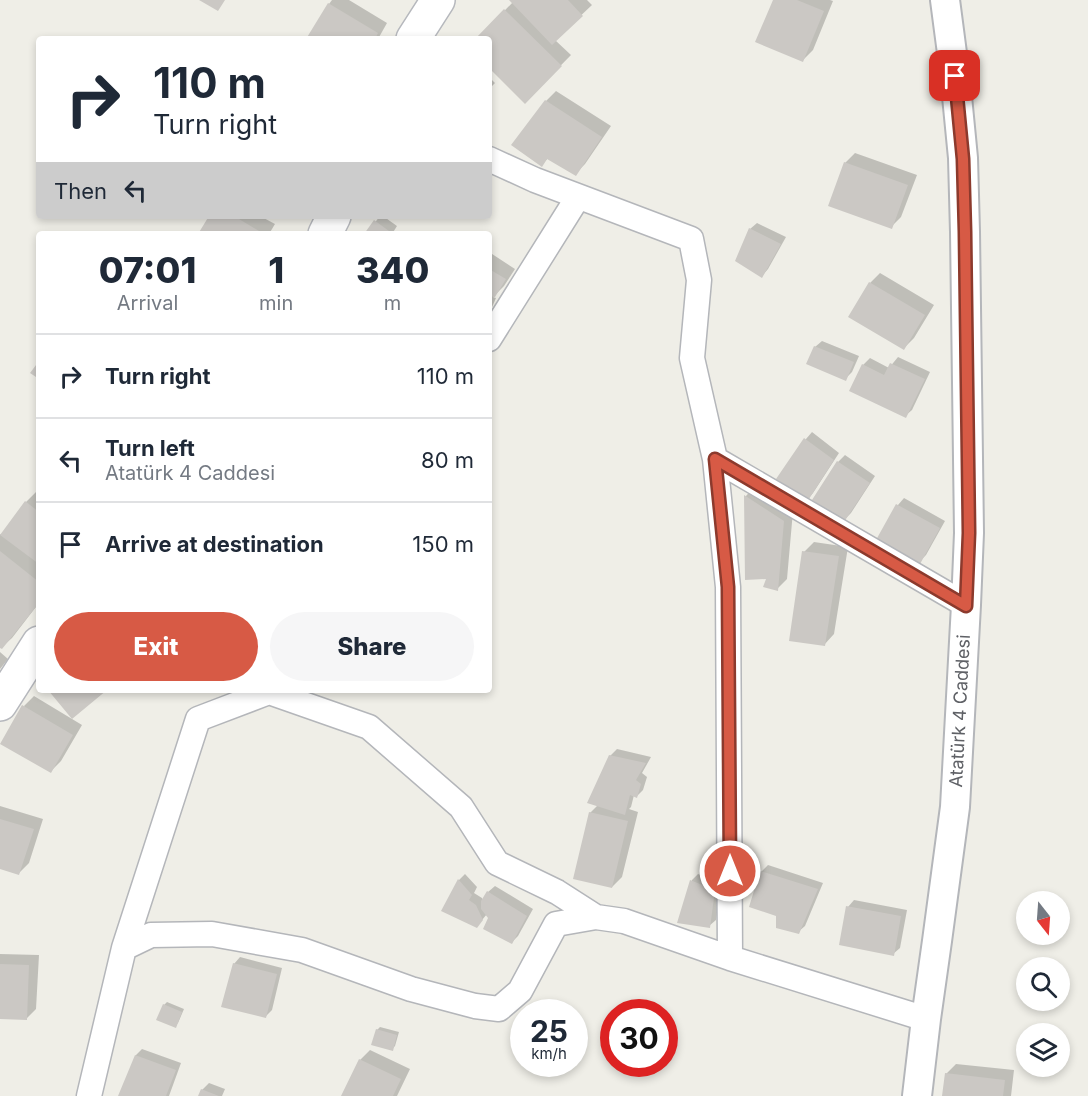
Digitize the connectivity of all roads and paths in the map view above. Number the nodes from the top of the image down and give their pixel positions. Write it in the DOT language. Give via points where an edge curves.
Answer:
graph roads {
  1 [pos="438,0"];
  2 [pos="945,0"];
  3 [pos="415,36"];
  4 [pos="492,160"];
  5 [pos="578,196"];
  6 [pos="492,334"];
  7 [pos="715,459"];
  8 [pos="966,606"];
  9 [pos="36,648"];
  10 [pos="265,693"];
  11 [pos="275,693"];
  12 [pos="0,705"];
  13 [pos="596,917"];
  14 [pos="124,948"];
  15 [pos="730,958"];
  16 [pos="926,1019"];
  17 [pos="77,1096"];
  18 [pos="89,1096"];
  19 [pos="917,1096"];
  1 -- 3 [label="main road"];
  2 -- 8 [label="street, Atatürk 4 Caddesi" via="963,169 969,521"];
  4 -- 5 [label="street"];
  5 -- 6 [label="street"];
  5 -- 7 [label="street" via="691,239 699,280 692,358"];
  7 -- 8 [label="street"];
  7 -- 15 [label="street" via="728,587"];
  8 -- 16 [label="street, Atatürk 4 Caddesi" via="954,807"];
  9 -- 12 [label="main road"];
  10 -- 14 [label="street" via="198,719"];
  11 -- 13 [label="street" via="369,728 461,807 497,863 557,892"];
  13 -- 14 [label="street" via="556,924 520,991 499,1009 411,989 302,950 212,934 151,935"];
  13 -- 15 [label="street" via="624,921"];
  14 -- 18 [label="street"];
  15 -- 16 [label="street"];
  16 -- 19 [label="street, Atatürk 4 Caddesi"];
  17 -- 18 [label="street"];
}
